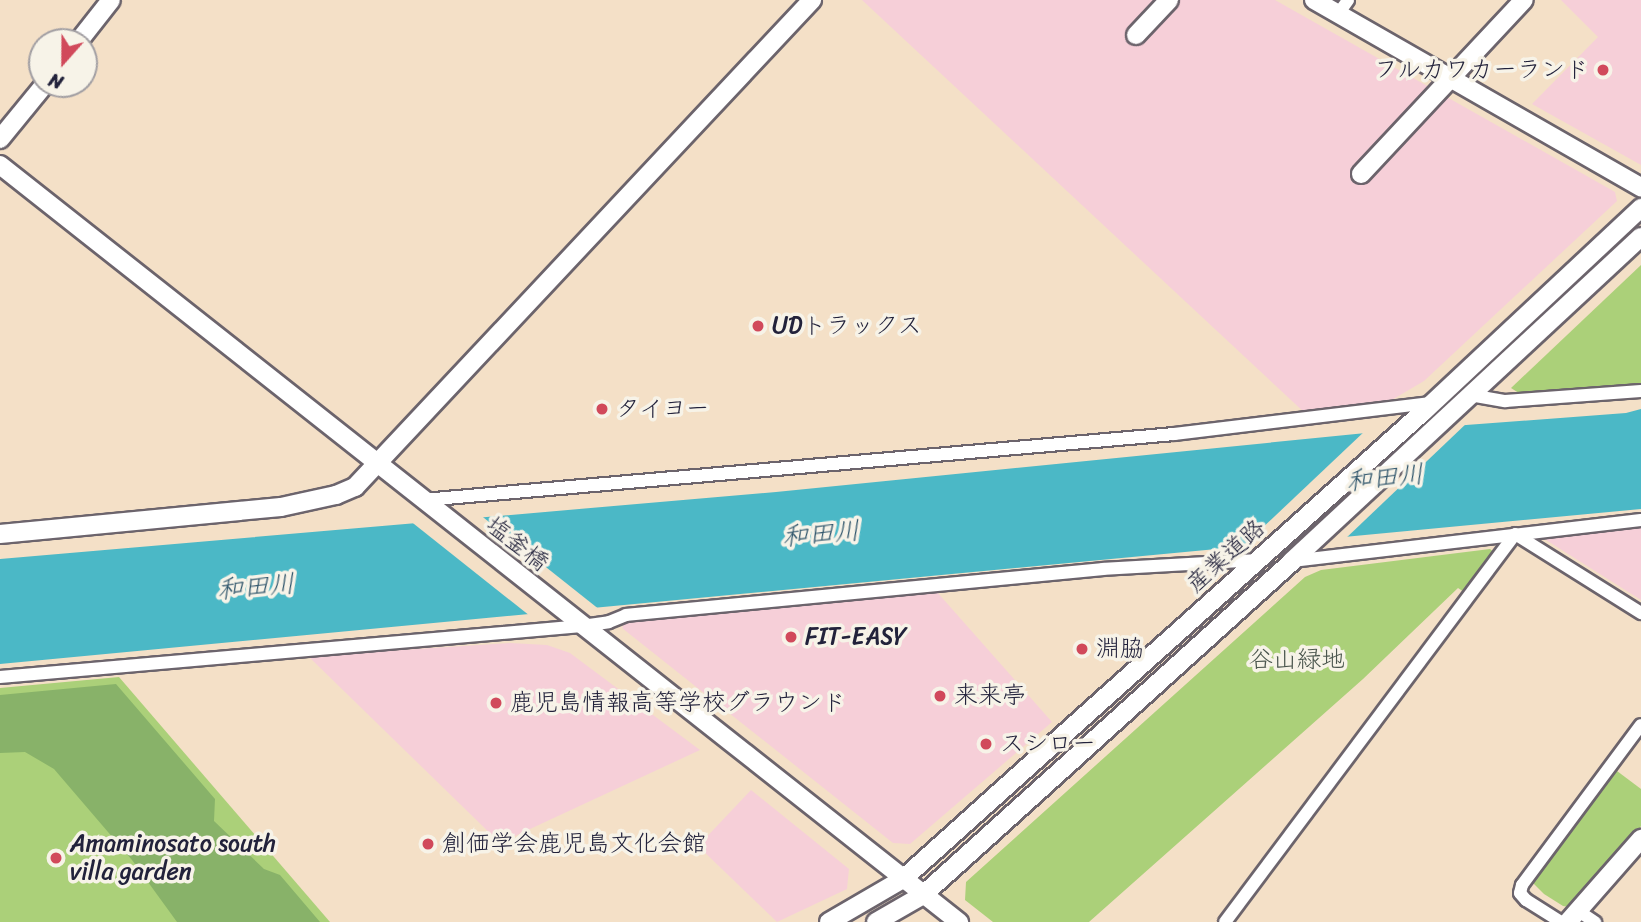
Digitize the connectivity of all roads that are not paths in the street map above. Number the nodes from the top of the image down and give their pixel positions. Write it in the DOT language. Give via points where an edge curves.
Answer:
graph roads {
  1 [pos="111,0"];
  2 [pos="812,0"];
  3 [pos="1169,0"];
  4 [pos="1314,0"];
  5 [pos="1524,0"];
  6 [pos="1343,7"];
  7 [pos="89,28"];
  8 [pos="1136,35"];
  9 [pos="1451,78"];
  10 [pos="34,98"];
  11 [pos="0,139"];
  12 [pos="0,165"];
  13 [pos="1361,174"];
  14 [pos="1641,187"];
  15 [pos="1641,208"];
  16 [pos="1641,237"];
  17 [pos="1641,391"];
  18 [pos="1470,395"];
  19 [pos="1427,408"];
  20 [pos="378,465"];
  21 [pos="426,503"];
  22 [pos="1641,520"];
  23 [pos="0,534"];
  24 [pos="1515,534"];
  25 [pos="1298,555"];
  26 [pos="1262,556"];
  27 [pos="1641,613"];
  28 [pos="582,626"];
  29 [pos="0,677"];
  30 [pos="1641,725"];
  31 [pos="1641,839"];
  32 [pos="903,879"];
  33 [pos="923,895"];
  34 [pos="1573,916"];
  35 [pos="829,922"];
  36 [pos="876,922"];
  37 [pos="959,922"];
  38 [pos="1225,922"];
  39 [pos="1561,922"];
  40 [pos="1595,922"];
  1 -- 7 [label="street"];
  2 -- 20 [label="street"];
  3 -- 8 [label="street"];
  4 -- 6 [label="street"];
  5 -- 9 [label="street"];
  6 -- 9 [label="street"];
  9 -- 13 [label="street"];
  9 -- 14 [label="street"];
  10 -- 11 [label="street"];
  12 -- 20 [label="street, 塩釜橋"];
  15 -- 19 [label="street, 産業道路"];
  16 -- 18 [label="street, 産業道路"];
  17 -- 18 [label="street" via="1505,401"];
  18 -- 25 [label="street, 産業道路"];
  19 -- 21 [label="street"];
  19 -- 26 [label="street, 産業道路"];
  20 -- 21 [label="street, 塩釜橋"];
  20 -- 23 [label="street" via="355,487 281,507"];
  21 -- 28 [label="street, 塩釜橋"];
  22 -- 24 [label="street"];
  24 -- 25 [label="street"];
  24 -- 27 [label="street"];
  24 -- 38 [label="street"];
  25 -- 33 [label="street, 産業道路"];
  26 -- 28 [label="street" via="626,615"];
  26 -- 32 [label="street, 産業道路"];
  28 -- 29 [label="street"];
  28 -- 32 [label="street, 塩釜橋"];
  30 -- 39 [label="street" via="1522,885 1520,893 1526,900"];
  31 -- 34 [label="street"];
  32 -- 33 [label="street, 塩釜橋"];
  32 -- 35 [label="street, 産業道路"];
  33 -- 36 [label="street, 産業道路"];
  33 -- 37 [label="street, 塩釜橋"];
  34 -- 40 [label="street"];
}
